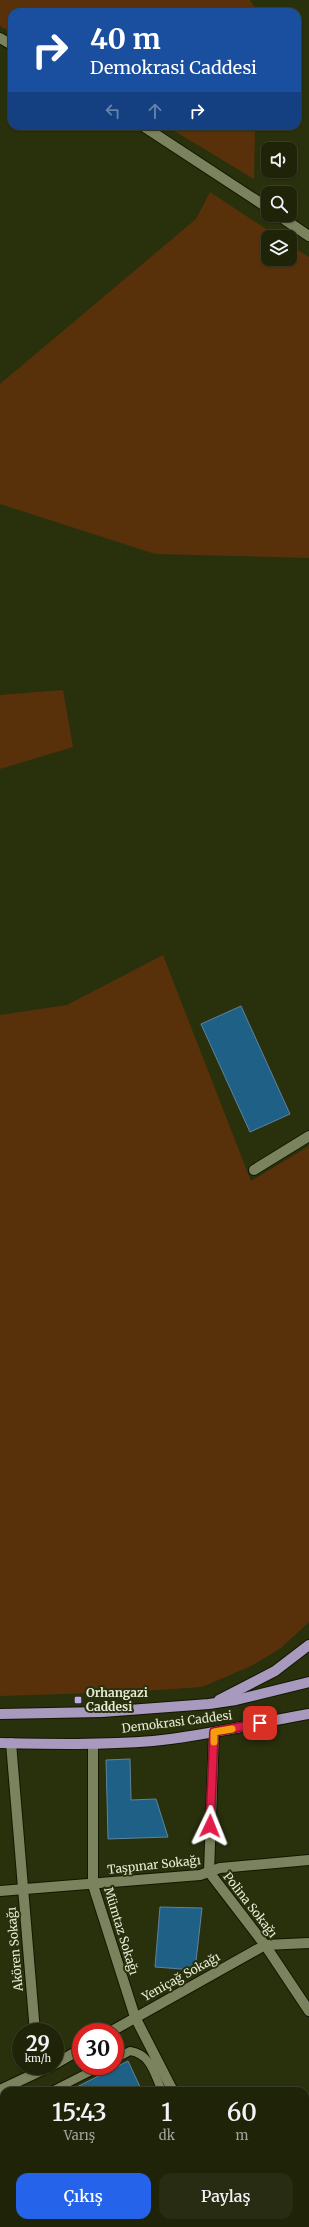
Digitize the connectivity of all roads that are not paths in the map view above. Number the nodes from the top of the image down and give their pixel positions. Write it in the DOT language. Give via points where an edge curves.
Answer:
graph roads {
  1 [pos="149,130"];
  2 [pos="261,203"];
  3 [pos="288,222"];
  4 [pos="309,236"];
  5 [pos="309,1136"];
  6 [pos="254,1170"];
  7 [pos="309,1645"];
  8 [pos="309,1682"];
  9 [pos="209,1704"];
  10 [pos="0,1714"];
  11 [pos="309,1714"];
  12 [pos="214,1732"];
  13 [pos="0,1743"];
  14 [pos="10,1743"];
  15 [pos="94,1744"];
  16 [pos="309,1860"];
  17 [pos="209,1872"];
  18 [pos="93,1885"];
  19 [pos="23,1890"];
  20 [pos="0,1891"];
  21 [pos="309,1944"];
  22 [pos="265,1945"];
  23 [pos="309,2011"];
  24 [pos="134,2017"];
  25 [pos="34,2023"];
  26 [pos="124,2023"];
  27 [pos="124,2054"];
  28 [pos="28,2075"];
  29 [pos="83,2075"];
  30 [pos="6,2087"];
  31 [pos="60,2087"];
  32 [pos="160,2087"];
  33 [pos="171,2087"];
  1 -- 2 [label="street"];
  3 -- 4 [label="street"];
  5 -- 6 [label="street"];
  7 -- 9 [label="main road" via="276,1671"];
  8 -- 9 [label="main road, Demokrasi Caddesi"];
  9 -- 10 [label="main road, Demokrasi Caddesi" via="102,1712"];
  11 -- 12 [label="main road, Demokrasi Caddesi"];
  12 -- 15 [label="main road, Demokrasi Caddesi" via="153,1741"];
  12 -- 17 [label="street, Polina Sokağı"];
  13 -- 14 [label="main road, Demokrasi Caddesi"];
  14 -- 15 [label="main road, Demokrasi Caddesi"];
  14 -- 19 [label="street, Akören Sokağı"];
  15 -- 18 [label="street, Mümtaz Sokağı"];
  16 -- 17 [label="street, Taşpınar Sokağı" via="220,1868"];
  17 -- 18 [label="street, Taşpınar Sokağı"];
  17 -- 22 [label="street, Polina Sokağı"];
  18 -- 19 [label="street, Taşpınar Sokağı"];
  18 -- 24 [label="street, Mümtaz Sokağı"];
  19 -- 20 [label="street, Taşpınar Sokağı"];
  19 -- 25 [label="street, Akören Sokağı"];
  21 -- 22 [label="street"];
  22 -- 23 [label="street, Polina Sokağı"];
  22 -- 24 [label="street, Yeniçağ Sokağı"];
  24 -- 26 [label="street, Yeniçağ Sokağı"];
  24 -- 33 [label="street, Mümtaz Sokağı"];
  27 -- 32 [label="lane" via="130,2051 145,2057"];
  28 -- 30 [label="street"];
  29 -- 31 [label="lane"];
}
